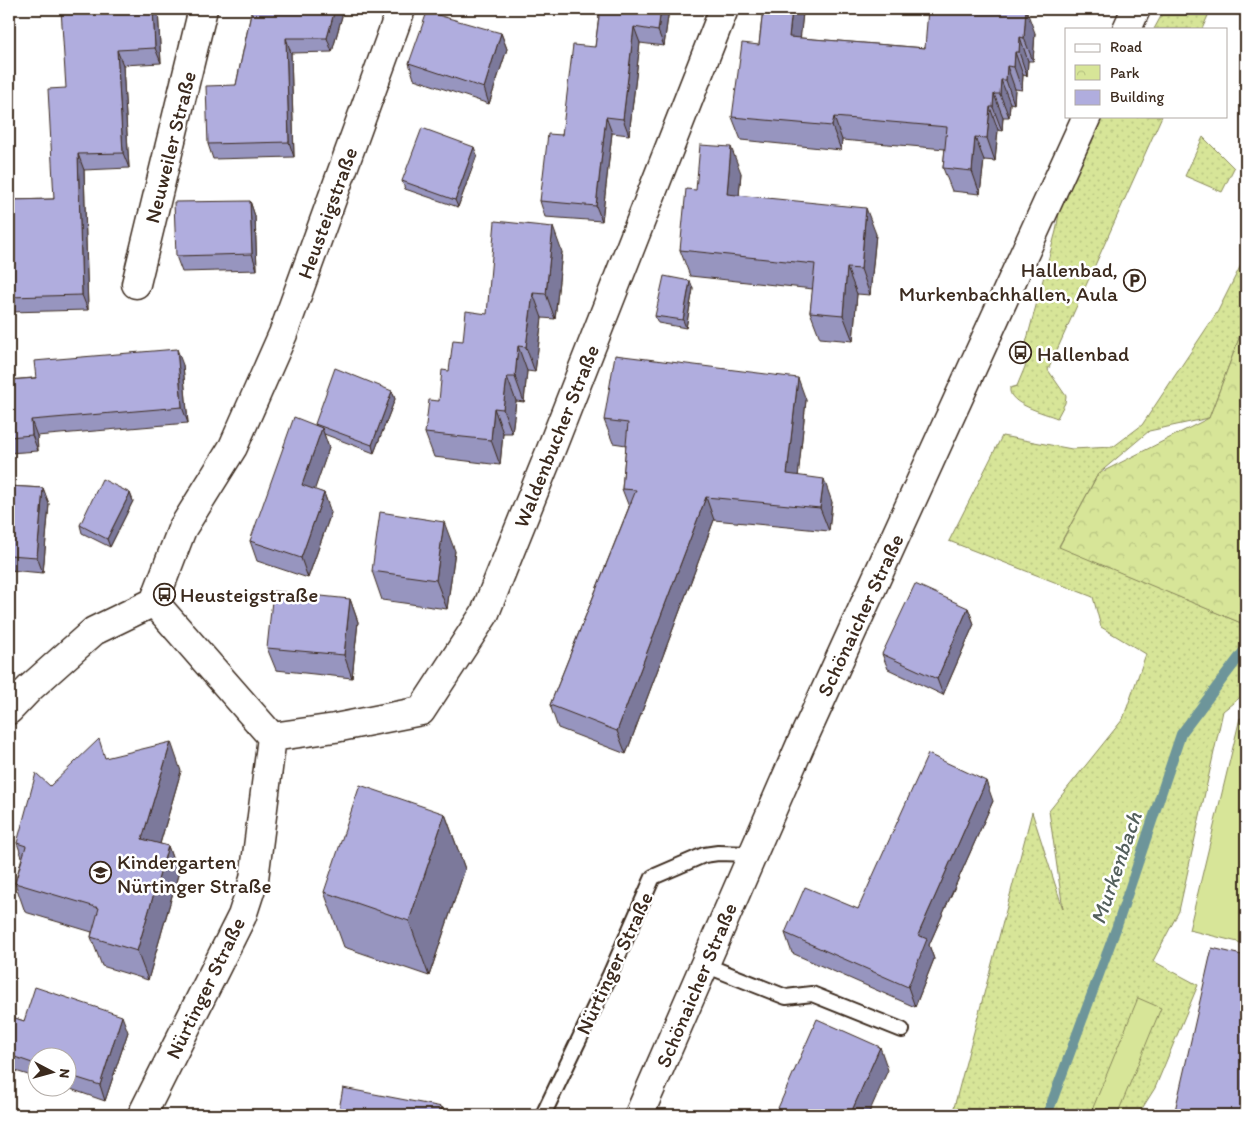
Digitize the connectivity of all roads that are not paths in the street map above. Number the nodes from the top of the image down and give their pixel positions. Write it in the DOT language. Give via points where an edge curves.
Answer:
graph roads {
  1 [pos="203,9"];
  2 [pos="401,9"];
  3 [pos="724,9"];
  4 [pos="1136,9"];
  5 [pos="1127,28"];
  6 [pos="1086,118"];
  7 [pos="136,284"];
  8 [pos="154,602"];
  9 [pos="9,710"];
  10 [pos="272,737"];
  11 [pos="752,854"];
  12 [pos="705,965"];
  13 [pos="902,1030"];
  14 [pos="142,1115"];
  15 [pos="543,1115"];
  16 [pos="639,1115"];
  1 -- 7 [label="street, Neuweiler Straße"];
  2 -- 8 [label="street, Heusteigstraße" via="283,334 233,447 182,529"];
  3 -- 10 [label="street, Waldenbucher Straße" via="485,613 421,711"];
  4 -- 5 [label="street"];
  6 -- 11 [label="street, Schönaicher Straße"];
  8 -- 9 [label="street" via="94,631"];
  8 -- 10 [label="street"];
  10 -- 14 [label="street, Nürtinger Straße" via="254,879 242,916"];
  11 -- 12 [label="street, Schönaicher Straße"];
  11 -- 15 [label="lane, Nürtinger Straße" via="704,855 653,877"];
  12 -- 13 [label="lane" via="786,997 812,994"];
  12 -- 16 [label="street, Schönaicher Straße"];
}
